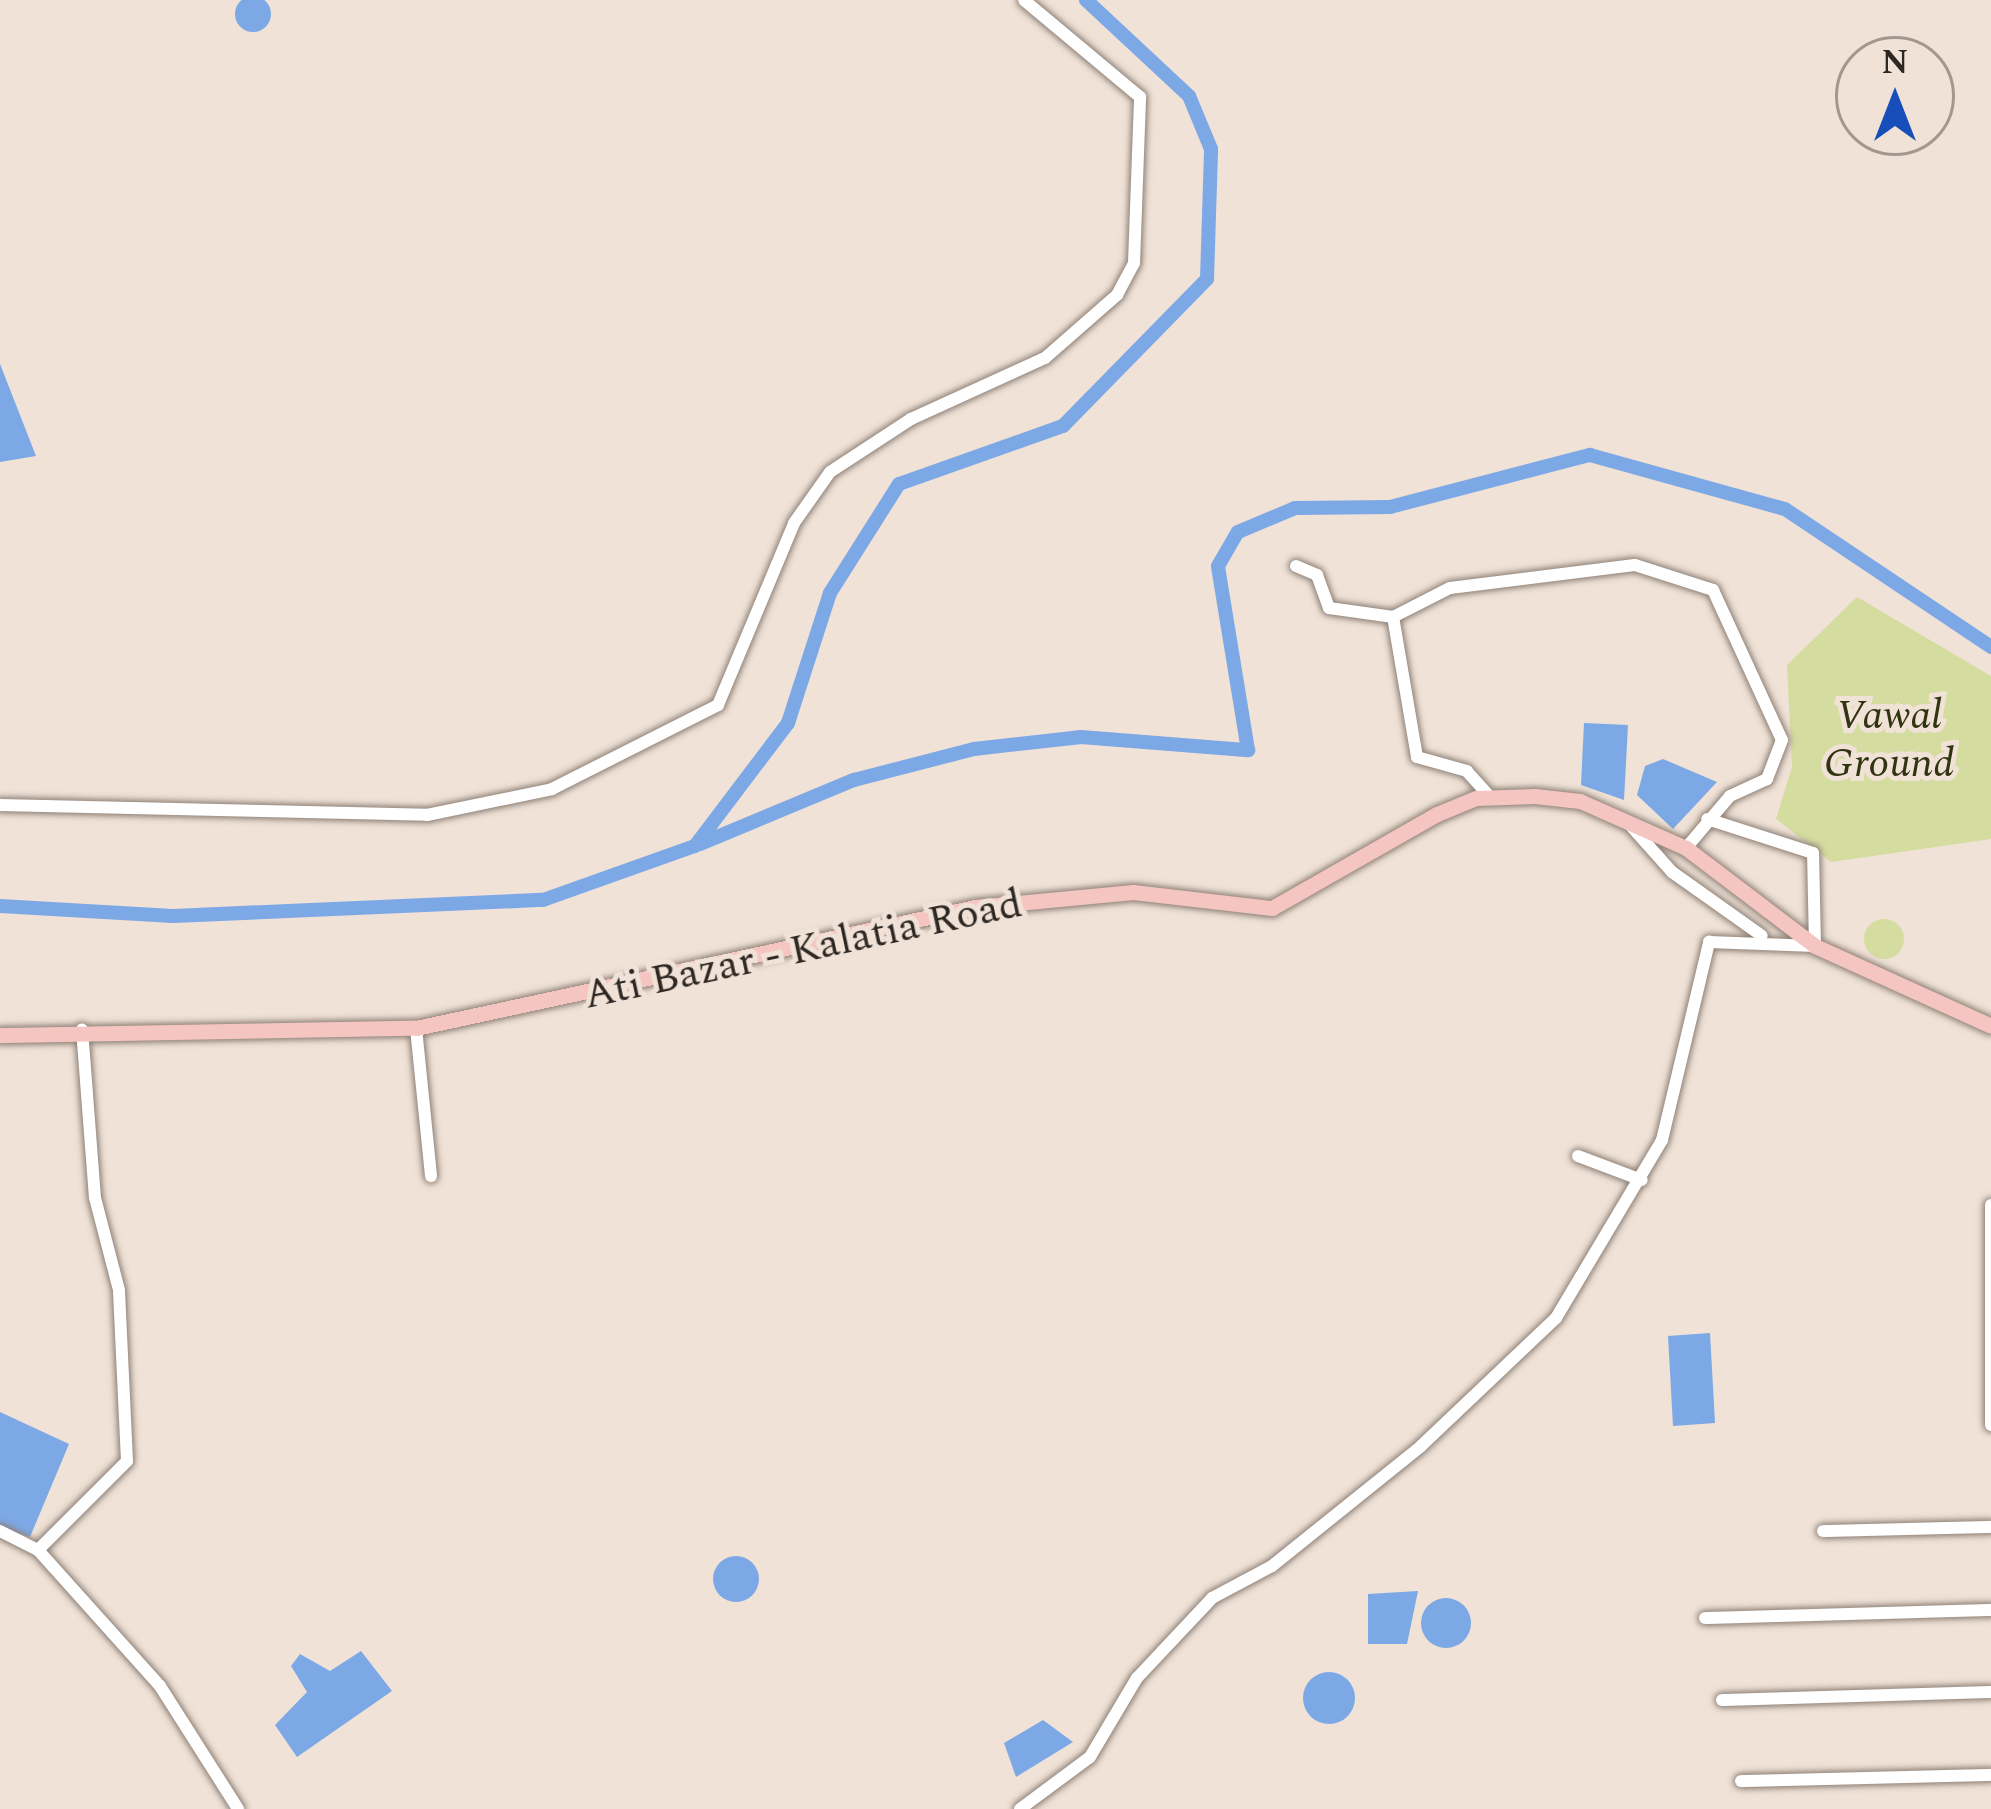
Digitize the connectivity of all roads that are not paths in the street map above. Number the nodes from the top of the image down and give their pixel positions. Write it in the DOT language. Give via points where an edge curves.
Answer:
graph roads {
  1 [pos="1024,0"];
  2 [pos="1296,566"];
  3 [pos="1393,617"];
  4 [pos="1492,798"];
  5 [pos="0,805"];
  6 [pos="1623,817"];
  7 [pos="1707,819"];
  8 [pos="1686,848"];
  9 [pos="1771,940"];
  10 [pos="1815,946"];
  11 [pos="1991,1026"];
  12 [pos="416,1028"];
  13 [pos="82,1029"];
  14 [pos="0,1035"];
  15 [pos="1578,1156"];
  16 [pos="431,1176"];
  17 [pos="1642,1180"];
  18 [pos="1991,1205"];
  19 [pos="1991,1362"];
  20 [pos="1991,1425"];
  21 [pos="1991,1527"];
  22 [pos="0,1531"];
  23 [pos="1823,1532"];
  24 [pos="38,1550"];
  25 [pos="1991,1610"];
  26 [pos="1706,1618"];
  27 [pos="1991,1692"];
  28 [pos="1722,1700"];
  29 [pos="1991,1775"];
  30 [pos="1741,1781"];
  31 [pos="1028,1807"];
  32 [pos="238,1809"];
  1 -- 5 [label="street" via="1140,97 1134,262 1117,295 1045,358 911,419 830,472 794,523 718,705 552,789 427,815"];
  2 -- 3 [label="street" via="1317,575 1329,608"];
  3 -- 4 [label="street" via="1417,757 1467,770"];
  3 -- 7 [label="street" via="1450,588 1527,573 1635,565 1713,590 1782,740 1767,779"];
  4 -- 6 [label="main road, Ati Bazar - Kalatia Road" via="1580,801"];
  4 -- 12 [label="main road, Ati Bazar - Kalatia Road" via="1437,814 1272,908 1133,892 975,907"];
  6 -- 8 [label="main road, Ati Bazar - Kalatia Road"];
  6 -- 9 [label="street" via="1672,872"];
  7 -- 8 [label="street"];
  7 -- 10 [label="street" via="1813,853"];
  8 -- 10 [label="main road, Ati Bazar - Kalatia Road"];
  9 -- 10 [label="street"];
  9 -- 17 [label="street" via="1709,942 1662,1140"];
  10 -- 11 [label="main road"];
  12 -- 13 [label="main road, Ati Bazar - Kalatia Road"];
  12 -- 16 [label="street"];
  13 -- 14 [label="main road, Ati Bazar - Kalatia Road"];
  13 -- 24 [label="street" via="95,1198 119,1290 127,1461"];
  15 -- 17 [label="street"];
  17 -- 31 [label="street" via="1506,1376 1272,1566 1212,1598 1137,1678 1090,1757"];
  18 -- 19 [label="street"];
  19 -- 20 [label="street"];
  21 -- 23 [label="street"];
  22 -- 24 [label="street"];
  24 -- 32 [label="street" via="160,1686"];
  25 -- 26 [label="street"];
  27 -- 28 [label="street"];
  29 -- 30 [label="street"];
}
